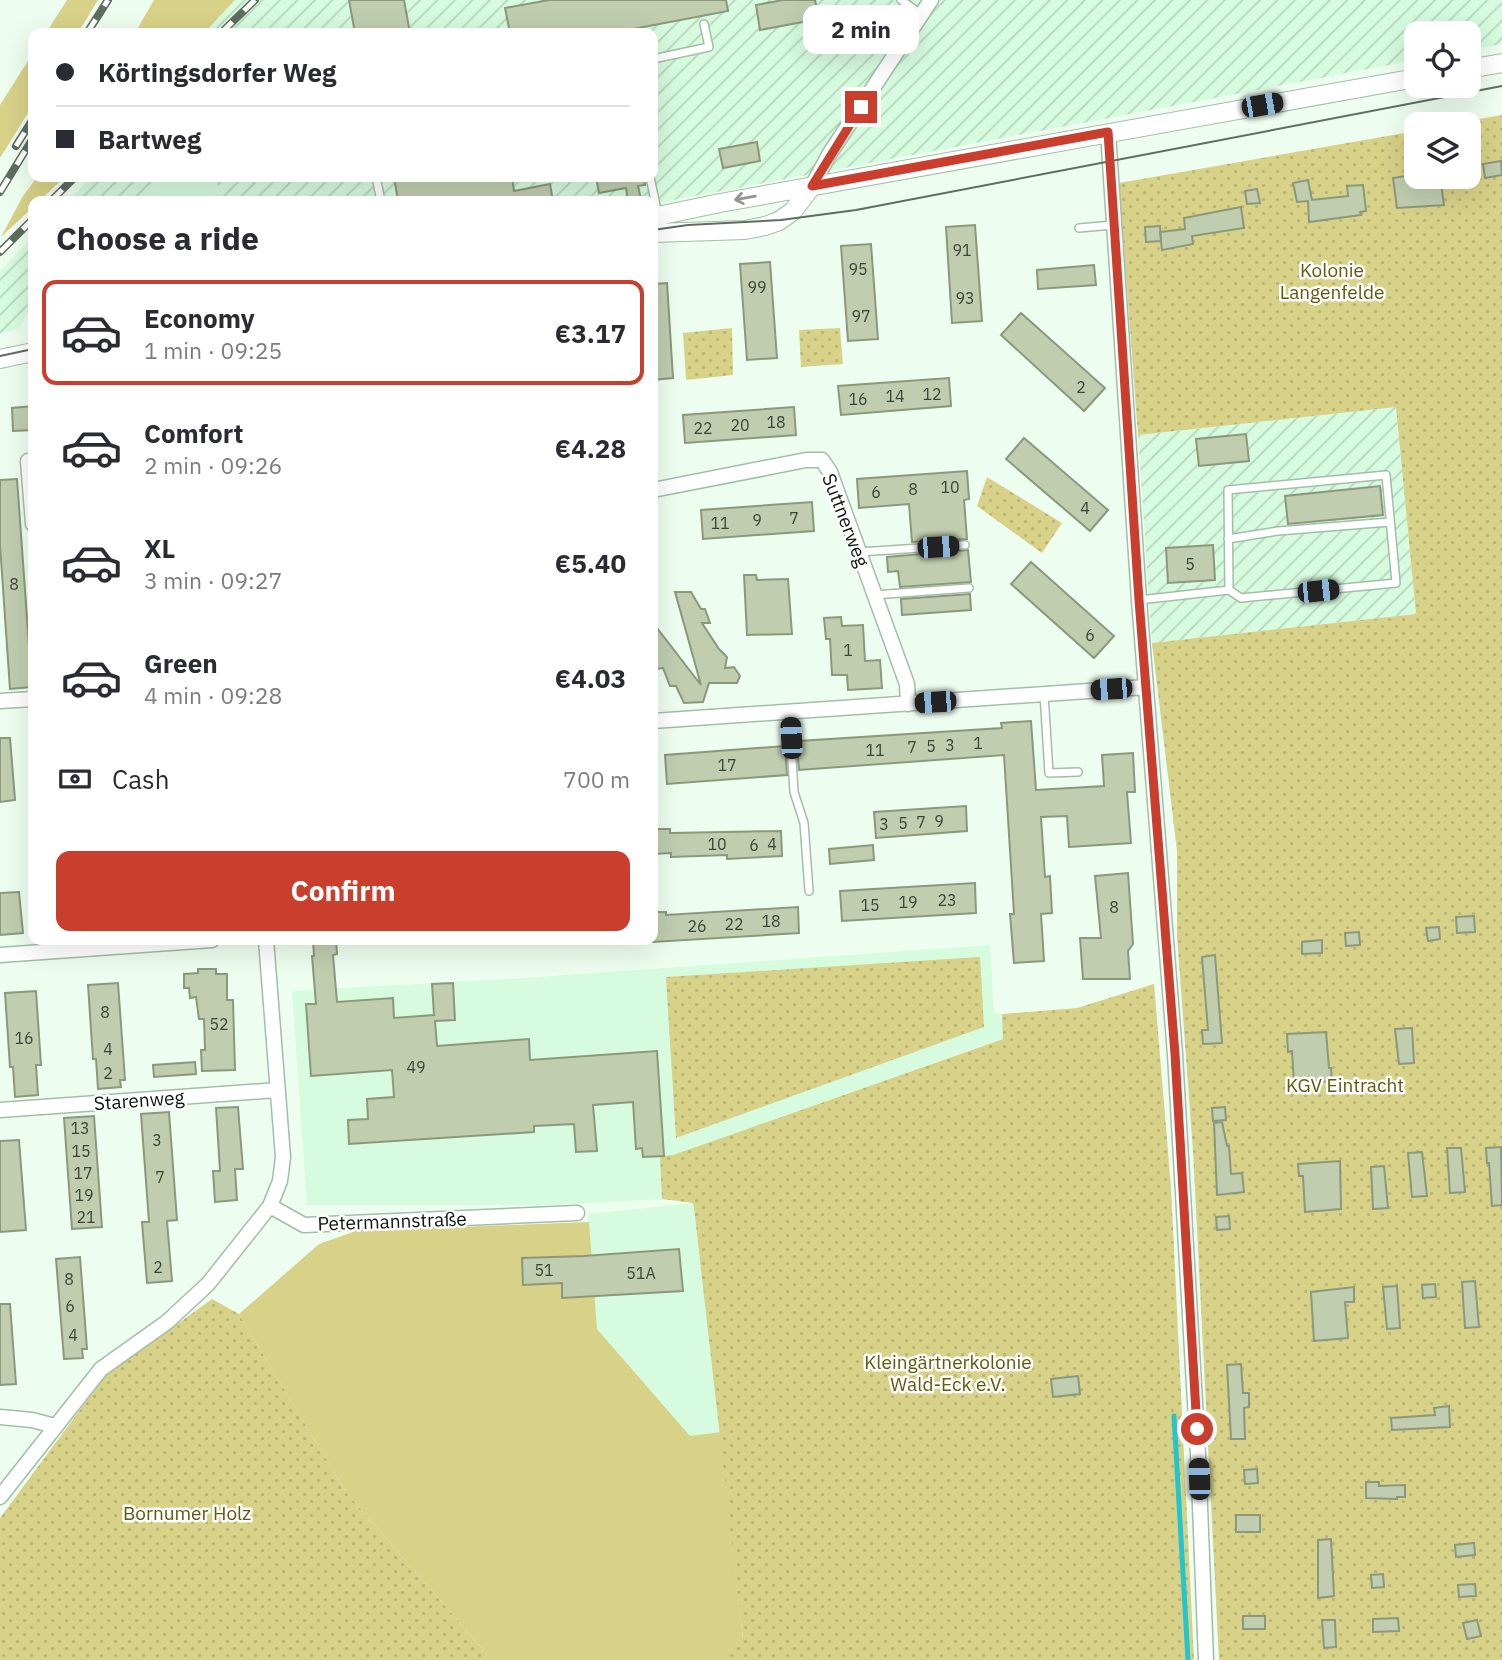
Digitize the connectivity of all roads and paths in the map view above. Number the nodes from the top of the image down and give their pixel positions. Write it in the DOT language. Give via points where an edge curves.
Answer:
graph roads {
  1 [pos="901,0"];
  2 [pos="931,0"];
  3 [pos="922,14"];
  4 [pos="704,24"];
  5 [pos="658,58"];
  6 [pos="1502,63"];
  7 [pos="1481,67"];
  8 [pos="1404,80"];
  9 [pos="1108,132"];
  10 [pos="812,186"];
  11 [pos="658,224"];
  12 [pos="658,224"];
  13 [pos="1114,225"];
  14 [pos="1079,228"];
  15 [pos="28,353"];
  16 [pos="0,359"];
  17 [pos="658,489"];
  18 [pos="1390,522"];
  19 [pos="1228,539"];
  20 [pos="965,545"];
  21 [pos="859,552"];
  22 [pos="969,588"];
  23 [pos="1229,590"];
  24 [pos="874,595"];
  25 [pos="1139,600"];
  26 [pos="1146,687"];
  27 [pos="1044,694"];
  28 [pos="28,699"];
  29 [pos="0,701"];
  30 [pos="908,704"];
  31 [pos="789,711"];
  32 [pos="658,721"];
  33 [pos="1078,772"];
  34 [pos="809,891"];
  35 [pos="121,945"];
  36 [pos="266,945"];
  37 [pos="0,955"];
  38 [pos="278,1090"];
  39 [pos="0,1110"];
  40 [pos="270,1206"];
  41 [pos="577,1213"];
  42 [pos="0,1417"];
  43 [pos="55,1426"];
  44 [pos="0,1497"];
  45 [pos="1206,1660"];
  1 -- 3 [label="lane"];
  2 -- 3 [label="street"];
  3 -- 10 [label="street"];
  4 -- 5 [label="lane" via="709,47"];
  6 -- 7 [label="street"];
  8 -- 9 [label="street"];
  9 -- 10 [label="street"];
  9 -- 13 [label="street"];
  10 -- 11 [label="street, one-way"];
  10 -- 12 [label="street" via="793,211 765,226 745,230"];
  13 -- 14 [label="lane"];
  13 -- 25 [label="street"];
  15 -- 16 [label="street"];
  17 -- 21 [label="street, Suttnerweg" via="822,460"];
  18 -- 19 [label="lane"];
  18 -- 19 [label="lane" via="1386,475 1228,490"];
  18 -- 23 [label="lane" via="1396,583 1241,598"];
  19 -- 23 [label="lane"];
  20 -- 21 [label="lane"];
  21 -- 24 [label="street, Suttnerweg"];
  22 -- 24 [label="lane"];
  23 -- 25 [label="lane"];
  24 -- 30 [label="street, Suttnerweg" via="907,684"];
  25 -- 26 [label="street"];
  26 -- 27 [label="street"];
  26 -- 45 [label="street" via="1176,1080"];
  27 -- 30 [label="street"];
  27 -- 33 [label="lane" via="1049,773"];
  28 -- 29 [label="street"];
  30 -- 31 [label="street"];
  31 -- 32 [label="street"];
  31 -- 34 [label="lane" via="794,792 804,823"];
  35 -- 37 [label="street"];
  36 -- 38 [label="street"];
  38 -- 39 [label="street, Starenweg"];
  38 -- 40 [label="street" via="283,1157"];
  40 -- 41 [label="street, Petermannstraße" via="304,1225"];
  40 -- 43 [label="street" via="198,1294 101,1369"];
  42 -- 43 [label="street"];
  43 -- 44 [label="street"];
}
